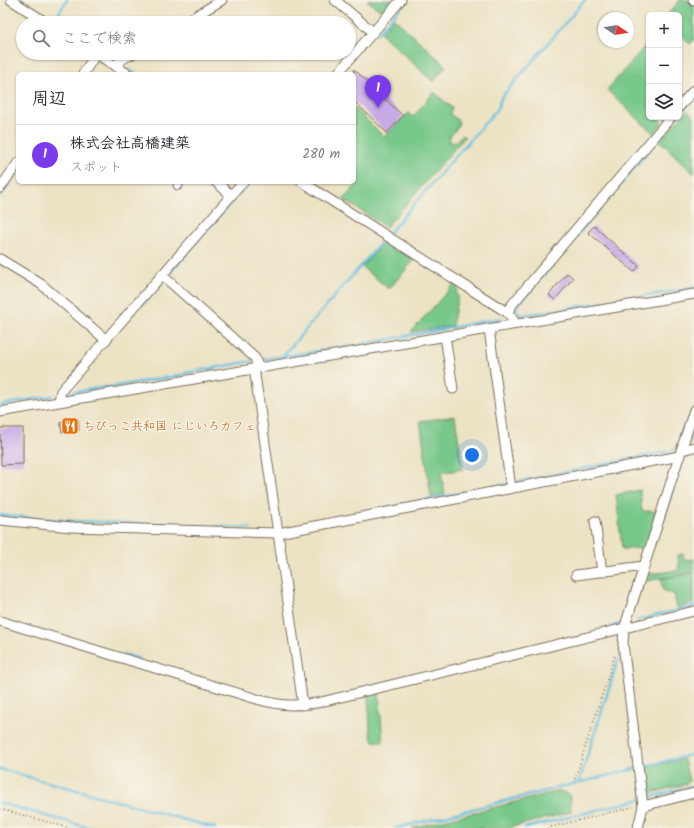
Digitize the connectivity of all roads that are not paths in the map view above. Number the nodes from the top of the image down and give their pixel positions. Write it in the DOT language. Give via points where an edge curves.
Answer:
graph roads {
  1 [pos="11,0"];
  2 [pos="222,0"];
  3 [pos="335,0"];
  4 [pos="401,0"];
  5 [pos="36,16"];
  6 [pos="196,16"];
  7 [pos="354,16"];
  8 [pos="356,18"];
  9 [pos="373,32"];
  10 [pos="356,52"];
  11 [pos="92,60"];
  12 [pos="106,60"];
  13 [pos="122,60"];
  14 [pos="349,60"];
  15 [pos="115,66"];
  16 [pos="84,72"];
  17 [pos="125,72"];
  18 [pos="339,72"];
  19 [pos="694,90"];
  20 [pos="682,104"];
  21 [pos="668,120"];
  22 [pos="16,166"];
  23 [pos="218,184"];
  24 [pos="241,184"];
  25 [pos="305,184"];
  26 [pos="0,188"];
  27 [pos="232,196"];
  28 [pos="0,259"];
  29 [pos="162,275"];
  30 [pos="694,294"];
  31 [pos="509,310"];
  32 [pos="516,324"];
  33 [pos="489,329"];
  34 [pos="445,336"];
  35 [pos="106,340"];
  36 [pos="256,367"];
  37 [pos="453,389"];
  38 [pos="59,401"];
  39 [pos="694,410"];
  40 [pos="0,412"];
  41 [pos="694,447"];
  42 [pos="681,453"];
  43 [pos="511,485"];
  44 [pos="0,520"];
  45 [pos="595,521"];
  46 [pos="278,533"];
  47 [pos="644,566"];
  48 [pos="602,572"];
  49 [pos="576,575"];
  50 [pos="694,611"];
  51 [pos="0,621"];
  52 [pos="624,629"];
  53 [pos="302,702"];
  54 [pos="694,793"];
  55 [pos="642,802"];
  56 [pos="638,828"];
  1 -- 5 [label="street"];
  2 -- 6 [label="street"];
  3 -- 7 [label="street"];
  4 -- 9 [label="street"];
  8 -- 9 [label="street"];
  9 -- 10 [label="street"];
  11 -- 16 [label="street"];
  12 -- 15 [label="street"];
  13 -- 15 [label="street"];
  14 -- 18 [label="street"];
  15 -- 17 [label="street"];
  19 -- 20 [label="street"];
  21 -- 31 [label="street"];
  22 -- 26 [label="street"];
  23 -- 27 [label="street"];
  24 -- 27 [label="street"];
  25 -- 31 [label="street"];
  27 -- 29 [label="street"];
  28 -- 35 [label="street" via="41,284"];
  29 -- 35 [label="street"];
  29 -- 36 [label="street" via="255,358"];
  30 -- 32 [label="street"];
  31 -- 32 [label="street"];
  32 -- 33 [label="street"];
  33 -- 34 [label="street"];
  33 -- 43 [label="street"];
  34 -- 36 [label="street"];
  34 -- 37 [label="street"];
  35 -- 38 [label="street" via="61,391"];
  36 -- 38 [label="street"];
  36 -- 46 [label="street"];
  38 -- 40 [label="street"];
  39 -- 42 [label="street"];
  41 -- 42 [label="street"];
  42 -- 43 [label="street"];
  42 -- 47 [label="street"];
  43 -- 46 [label="street"];
  44 -- 46 [label="street" via="71,526"];
  45 -- 48 [label="street"];
  46 -- 53 [label="street"];
  47 -- 48 [label="street"];
  47 -- 52 [label="street"];
  48 -- 49 [label="street"];
  50 -- 52 [label="street"];
  51 -- 53 [label="street" via="260,700 283,706"];
  52 -- 53 [label="street" via="325,701"];
  52 -- 55 [label="street" via="623,644"];
  54 -- 55 [label="street"];
  55 -- 56 [label="street"];
}
